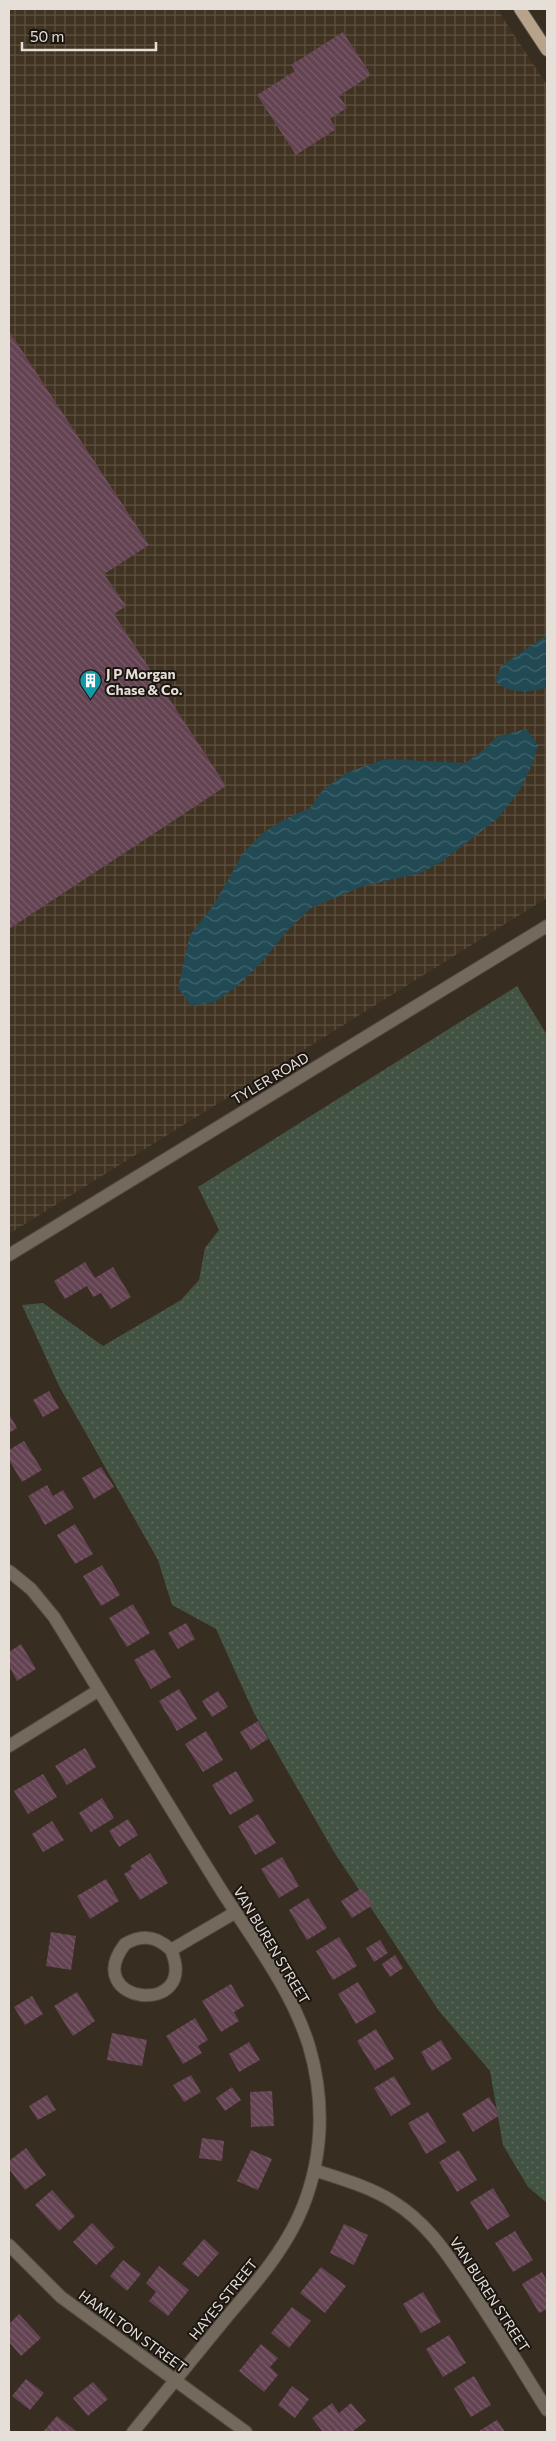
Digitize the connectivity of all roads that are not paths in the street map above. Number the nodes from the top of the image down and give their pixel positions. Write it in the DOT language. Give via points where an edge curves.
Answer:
graph roads {
  1 [pos="520,9"];
  2 [pos="547,50"];
  3 [pos="547,926"];
  4 [pos="9,1255"];
  5 [pos="9,1572"];
  6 [pos="99,1690"];
  7 [pos="9,1746"];
  8 [pos="236,1912"];
  9 [pos="171,1950"];
  10 [pos="314,2170"];
  11 [pos="9,2246"];
  12 [pos="176,2380"];
  13 [pos="547,2410"];
  14 [pos="133,2432"];
  15 [pos="246,2432"];
  1 -- 2 [label="main road"];
  3 -- 4 [label="street, TYLER ROAD"];
  5 -- 6 [label="street, VAN BUREN STREET" via="43,1602"];
  6 -- 7 [label="street"];
  6 -- 8 [label="street, VAN BUREN STREET"];
  8 -- 9 [label="street"];
  8 -- 10 [label="street, VAN BUREN STREET" via="291,2003 309,2046 320,2112 320,2139"];
  9 -- 9 [label="street" via="154,1938 144,1937 125,1944 115,1963 120,1983 134,1995 153,1996 161,1992 174,1978 176,1968"];
  10 -- 12 [label="street, HAYES STREET" via="298,2217 277,2256"];
  10 -- 13 [label="street, VAN BUREN STREET" via="363,2186 392,2200 418,2219 444,2248"];
  11 -- 12 [label="street, HAMILTON STREET" via="61,2297"];
  12 -- 14 [label="street, HAYES STREET"];
  12 -- 15 [label="street, HAMILTON STREET"];
}
